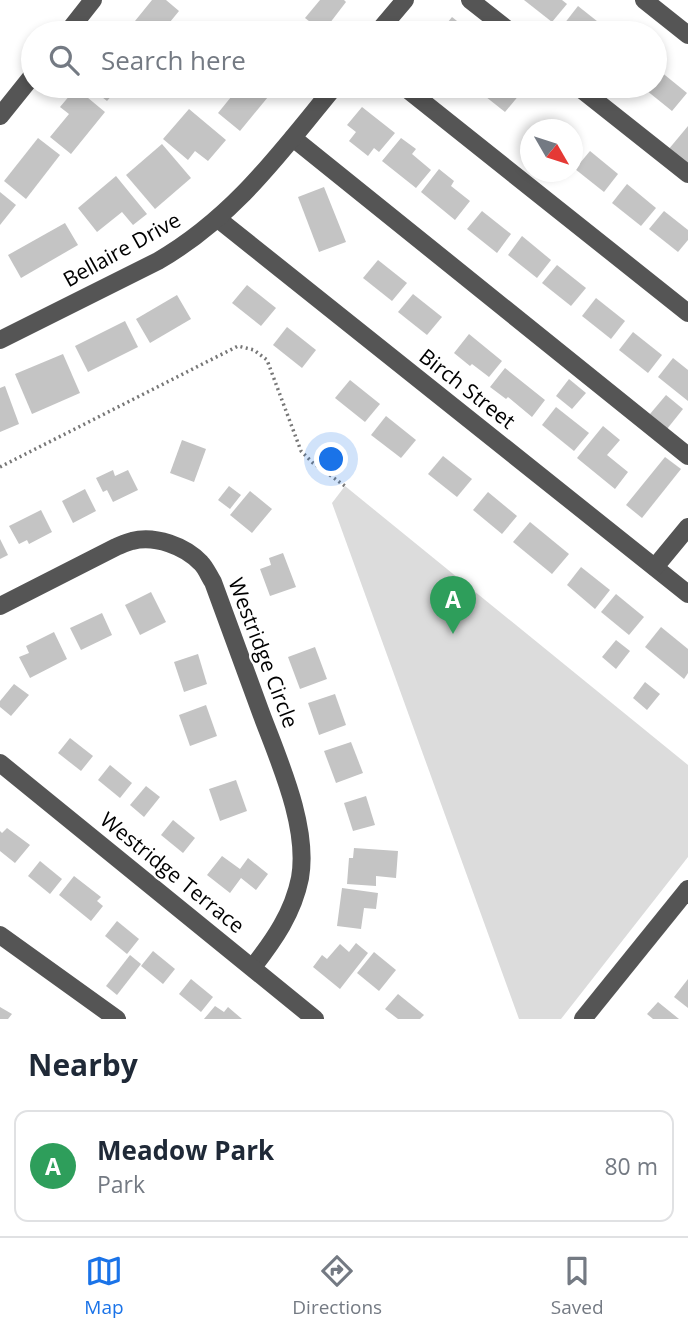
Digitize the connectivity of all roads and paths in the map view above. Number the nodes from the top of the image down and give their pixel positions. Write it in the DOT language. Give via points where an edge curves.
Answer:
graph roads {
  1 [pos="93,0"];
  2 [pos="405,0"];
  3 [pos="470,0"];
  4 [pos="644,0"];
  5 [pos="76,21"];
  6 [pos="387,21"];
  7 [pos="497,21"];
  8 [pos="688,35"];
  9 [pos="21,90"];
  10 [pos="325,98"];
  11 [pos="418,98"];
  12 [pos="592,98"];
  13 [pos="0,116"];
  14 [pos="293,138"];
  15 [pos="688,174"];
  16 [pos="218,219"];
  17 [pos="688,313"];
  18 [pos="0,341"];
  19 [pos="688,456"];
  20 [pos="0,467"];
  21 [pos="345,486"];
  22 [pos="688,527"];
  23 [pos="655,567"];
  24 [pos="688,594"];
  25 [pos="0,606"];
  26 [pos="0,763"];
  27 [pos="688,889"];
  28 [pos="682,909"];
  29 [pos="0,935"];
  30 [pos="253,967"];
  31 [pos="117,1019"];
  32 [pos="316,1019"];
  33 [pos="583,1019"];
  1 -- 5 [label="street"];
  2 -- 6 [label="street"];
  3 -- 7 [label="street"];
  4 -- 8 [label="street"];
  9 -- 13 [label="street"];
  10 -- 14 [label="street, Bellaire Drive"];
  11 -- 17 [label="street"];
  12 -- 15 [label="street"];
  14 -- 16 [label="street, Bellaire Drive"];
  14 -- 19 [label="street"];
  16 -- 18 [label="street, Bellaire Drive" via="158,261"];
  16 -- 23 [label="street, Birch Street"];
  20 -- 21 [label="path" via="238,346 267,360 301,450"];
  22 -- 23 [label="street"];
  23 -- 24 [label="street, Birch Street"];
  25 -- 30 [label="street, Westridge Circle" via="135,540 175,545 202,564 213,582 276,754 300,832 296,897 274,941"];
  26 -- 30 [label="street, Westridge Terrace"];
  27 -- 28 [label="street"];
  28 -- 33 [label="street"];
  29 -- 31 [label="street"];
  30 -- 32 [label="street, Westridge Terrace"];
}
